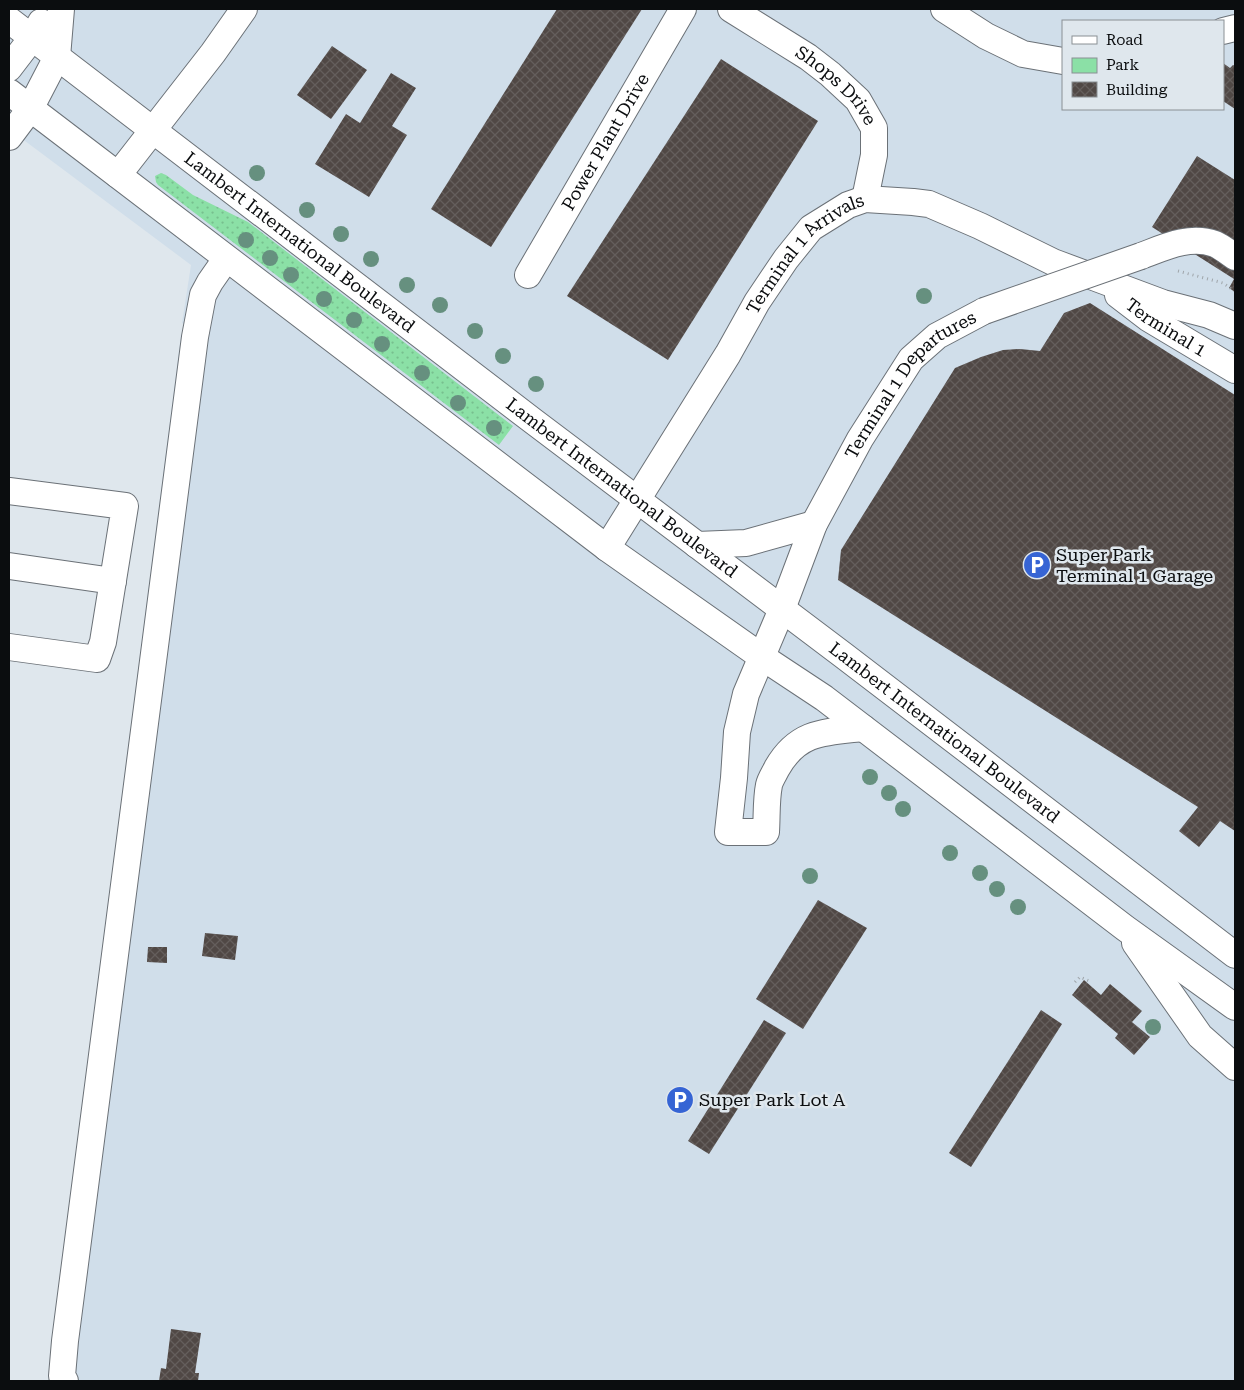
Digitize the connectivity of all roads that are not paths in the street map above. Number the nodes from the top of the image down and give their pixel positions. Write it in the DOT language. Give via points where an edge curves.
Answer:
graph roads {
  1 [pos="49,9"];
  2 [pos="61,9"];
  3 [pos="244,9"];
  4 [pos="682,9"];
  5 [pos="731,9"];
  6 [pos="944,9"];
  7 [pos="9,20"];
  8 [pos="32,38"];
  9 [pos="57,56"];
  10 [pos="1062,61"];
  11 [pos="9,68"];
  12 [pos="9,92"];
  13 [pos="30,108"];
  14 [pos="152,130"];
  15 [pos="9,138"];
  16 [pos="118,175"];
  17 [pos="865,199"];
  18 [pos="1235,257"];
  19 [pos="226,258"];
  20 [pos="528,275"];
  21 [pos="1099,279"];
  22 [pos="1235,326"];
  23 [pos="1235,370"];
  24 [pos="9,490"];
  25 [pos="637,500"];
  26 [pos="814,524"];
  27 [pos="696,545"];
  28 [pos="607,548"];
  29 [pos="9,566"];
  30 [pos="113,580"];
  31 [pos="782,609"];
  32 [pos="9,647"];
  33 [pos="762,657"];
  34 [pos="863,728"];
  35 [pos="1125,928"];
  36 [pos="1235,955"];
  37 [pos="1235,1007"];
  38 [pos="1235,1067"];
  39 [pos="65,1381"];
  1 -- 8 [label="street"];
  2 -- 9 [label="street"];
  3 -- 14 [label="street"];
  4 -- 20 [label="street, Power Plant Drive"];
  5 -- 17 [label="street, Shops Drive" via="808,57 858,100 874,128 874,155"];
  6 -- 10 [label="street" via="1022,54"];
  7 -- 8 [label="street, Lambert International Boulevard"];
  8 -- 9 [label="street, Lambert International Boulevard"];
  8 -- 11 [label="street"];
  9 -- 13 [label="street"];
  9 -- 14 [label="street, Lambert International Boulevard"];
  12 -- 13 [label="street"];
  13 -- 15 [label="street"];
  13 -- 16 [label="street"];
  14 -- 16 [label="street"];
  14 -- 25 [label="street, Lambert International Boulevard"];
  16 -- 19 [label="street"];
  17 -- 21 [label="street, Terminal 1 Arrivals" via="928,204 1053,262"];
  17 -- 25 [label="street, Terminal 1 Arrivals" via="848,205 811,228 786,259"];
  18 -- 26 [label="street, Terminal 1 Departures, bridge" via="1203,241 1172,245 984,311 937,336 911,359 860,439"];
  19 -- 28 [label="street"];
  19 -- 39 [label="street" via="203,295 195,337 65,1341 62,1376"];
  21 -- 22 [label="street, Terminal 1 Arrivals"];
  21 -- 23 [label="street, Terminal 1" via="1148,318"];
  24 -- 30 [label="street" via="125,506"];
  25 -- 27 [label="street, Lambert International Boulevard"];
  25 -- 28 [label="street, Terminal 1 Arrivals"];
  26 -- 27 [label="street" via="746,543"];
  26 -- 31 [label="street, Terminal 1 Departures"];
  27 -- 31 [label="street, Lambert International Boulevard"];
  28 -- 33 [label="street"];
  29 -- 30 [label="street"];
  30 -- 32 [label="street" via="103,642 97,659"];
  31 -- 33 [label="street, Terminal 1 Departures"];
  31 -- 36 [label="street, Lambert International Boulevard"];
  33 -- 34 [label="street"];
  33 -- 34 [label="street, Terminal 1 Departures" via="746,694 737,732 728,832 766,832 769,783 794,745 822,732"];
  34 -- 35 [label="street"];
  35 -- 37 [label="street"];
  35 -- 38 [label="street" via="1200,1036"];
}
